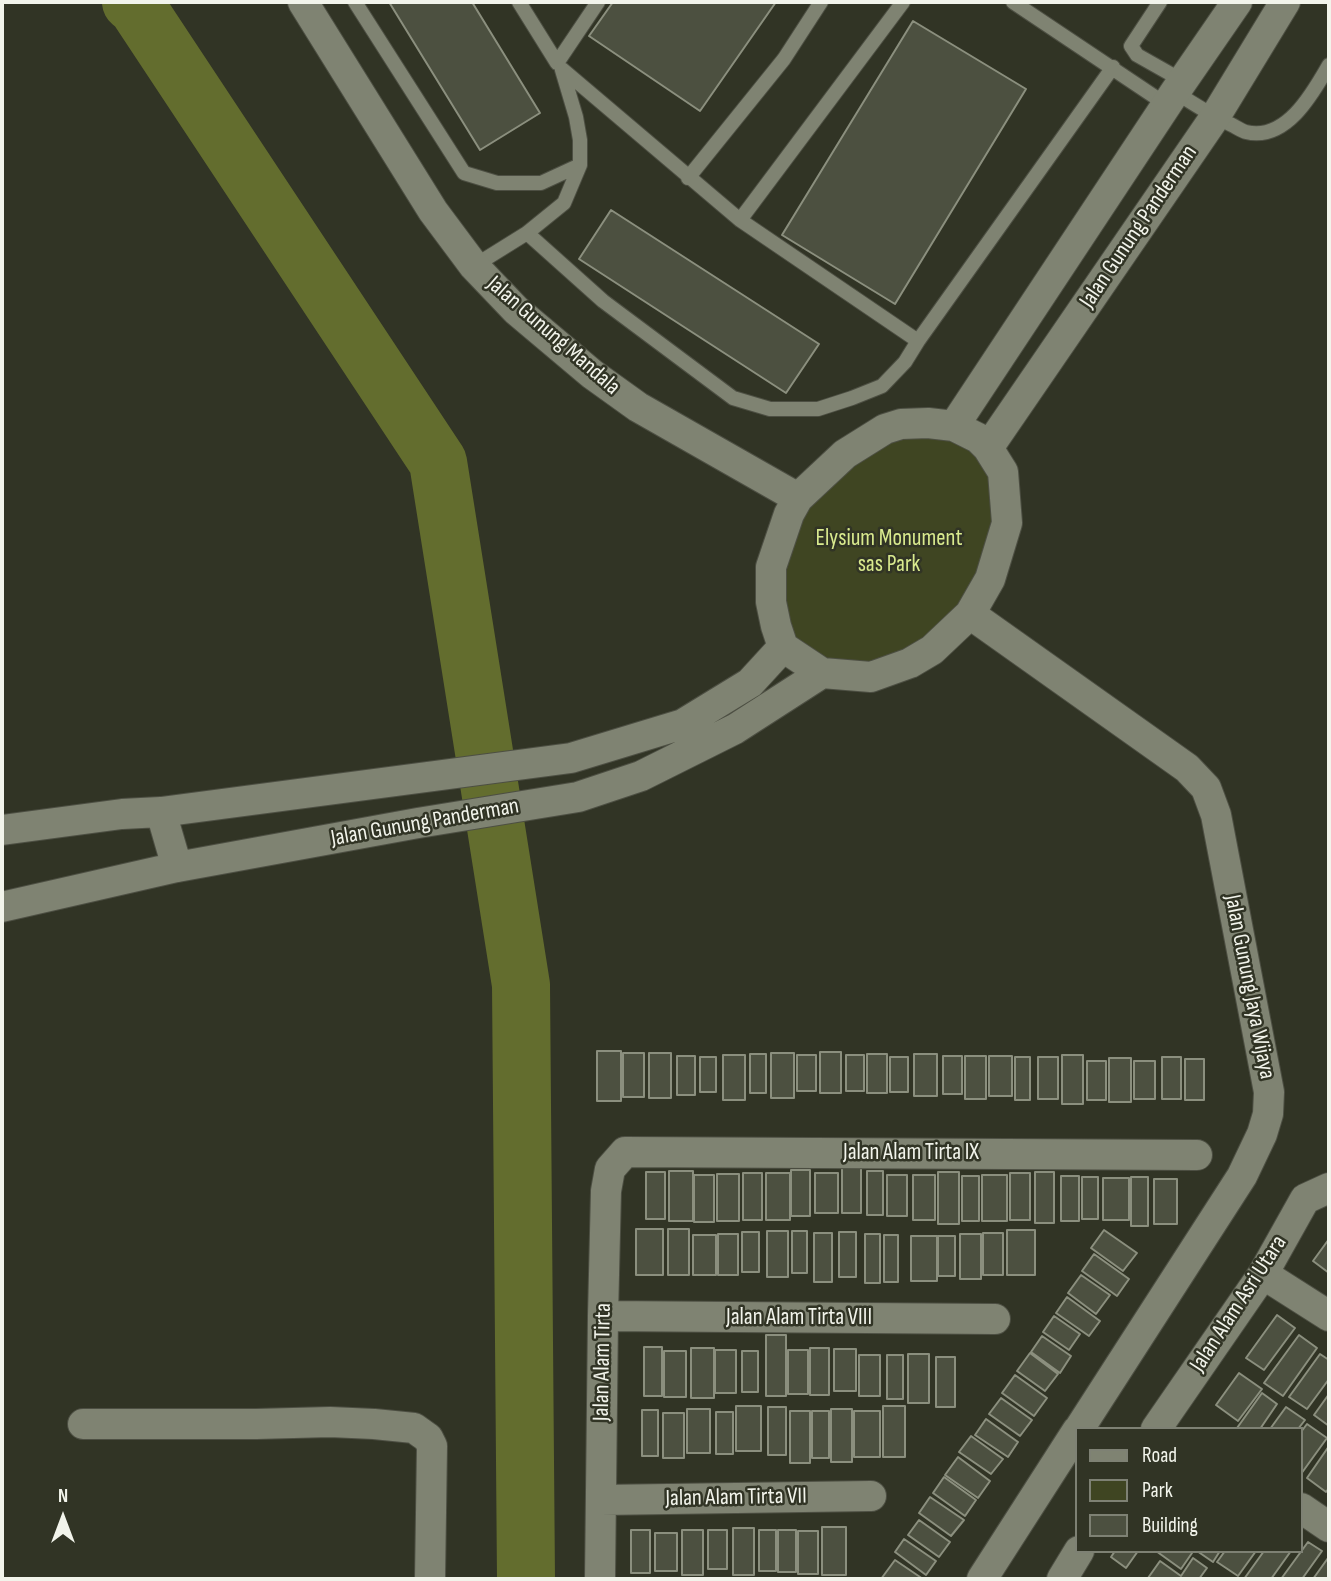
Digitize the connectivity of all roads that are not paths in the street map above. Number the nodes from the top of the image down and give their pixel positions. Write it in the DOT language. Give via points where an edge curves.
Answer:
graph roads {
  1 [pos="303,2"];
  2 [pos="355,2"];
  3 [pos="519,2"];
  4 [pos="598,2"];
  5 [pos="821,2"];
  6 [pos="904,2"];
  7 [pos="1013,2"];
  8 [pos="1160,2"];
  9 [pos="1237,2"];
  10 [pos="1284,2"];
  11 [pos="1329,65"];
  12 [pos="559,66"];
  13 [pos="1112,67"];
  14 [pos="1175,93"];
  15 [pos="1215,117"];
  16 [pos="580,165"];
  17 [pos="688,178"];
  18 [pos="740,220"];
  19 [pos="527,233"];
  20 [pos="474,266"];
  21 [pos="918,341"];
  22 [pos="954,426"];
  23 [pos="988,448"];
  24 [pos="798,498"];
  25 [pos="970,614"];
  26 [pos="783,647"];
  27 [pos="822,673"];
  28 [pos="161,812"];
  29 [pos="2,830"];
  30 [pos="177,867"];
  31 [pos="2,907"];
  32 [pos="625,1152"];
  33 [pos="1197,1155"];
  34 [pos="1329,1188"];
  35 [pos="1264,1273"];
  36 [pos="603,1316"];
  37 [pos="1329,1316"];
  38 [pos="995,1319"];
  39 [pos="83,1424"];
  40 [pos="1166,1425"];
  41 [pos="1080,1427"];
  42 [pos="1076,1433"];
  43 [pos="870,1496"];
  44 [pos="601,1500"];
  45 [pos="1303,1509"];
  46 [pos="1329,1527"];
  47 [pos="1078,1553"];
  48 [pos="430,1579"];
  49 [pos="600,1579"];
  50 [pos="982,1579"];
  51 [pos="1063,1579"];
  1 -- 20 [label="street, Jalan Gunung Mandala" via="433,211"];
  2 -- 16 [label="lane" via="464,173 497,183 541,183"];
  3 -- 12 [label="lane"];
  4 -- 12 [label="lane"];
  5 -- 17 [label="lane" via="784,59"];
  6 -- 18 [label="lane"];
  7 -- 13 [label="lane"];
  8 -- 14 [label="lane" via="1131,46"];
  9 -- 14 [label="street, Jalan Gunung Panderman"];
  10 -- 15 [label="street, Jalan Gunung Panderman"];
  11 -- 15 [label="lane" via="1293,118 1270,133 1247,133"];
  12 -- 16 [label="lane" via="576,117"];
  12 -- 17 [label="lane"];
  13 -- 14 [label="lane"];
  13 -- 21 [label="lane"];
  14 -- 15 [label="lane"];
  14 -- 22 [label="street, Jalan Gunung Panderman"];
  15 -- 23 [label="street, Jalan Gunung Panderman"];
  16 -- 19 [label="lane" via="564,203"];
  17 -- 18 [label="lane"];
  18 -- 21 [label="lane"];
  19 -- 20 [label="lane"];
  19 -- 21 [label="lane" via="603,301 733,398 770,409 818,409 882,386"];
  20 -- 24 [label="street, Jalan Gunung Mandala" via="516,310 638,407"];
  22 -- 23 [label="street"];
  22 -- 24 [label="street" via="915,423 885,429 845,454"];
  23 -- 25 [label="street" via="1003,472 1007,523 990,579"];
  24 -- 26 [label="street" via="771,567 771,603"];
  25 -- 27 [label="street" via="932,650 910,663 870,677"];
  25 -- 41 [label="street, Jalan Gunung Jaya Wijaya" via="1188,768 1206,788 1216,816 1269,1092 1262,1134 1242,1176"];
  26 -- 27 [label="street"];
  26 -- 28 [label="street, Jalan Gunung Panderman" via="750,683 683,724 571,758"];
  27 -- 30 [label="street, Jalan Gunung Panderman" via="735,729 641,776 578,797"];
  28 -- 29 [label="street, Jalan Gunung Panderman"];
  28 -- 30 [label="street"];
  30 -- 31 [label="street, Jalan Gunung Panderman"];
  32 -- 33 [label="street, Jalan Alam Tirta IX"];
  32 -- 36 [label="street, Jalan Alam Tirta" via="610,1169 606,1191"];
  34 -- 35 [label="street, Jalan Alam Asri Utara" via="1305,1199"];
  35 -- 37 [label="street"];
  35 -- 40 [label="street, Jalan Alam Asri Utara"];
  36 -- 38 [label="street, Jalan Alam Tirta VIII"];
  36 -- 44 [label="street, Jalan Alam Tirta"];
  39 -- 48 [label="street" via="330,1422 414,1428 432,1446"];
  42 -- 50 [label="street, Jalan Gunung Jaya Wijaya"];
  43 -- 44 [label="street, Jalan Alam Tirta VII"];
  44 -- 49 [label="street, Jalan Alam Tirta"];
  45 -- 46 [label="street"];
  47 -- 51 [label="street"];
}
